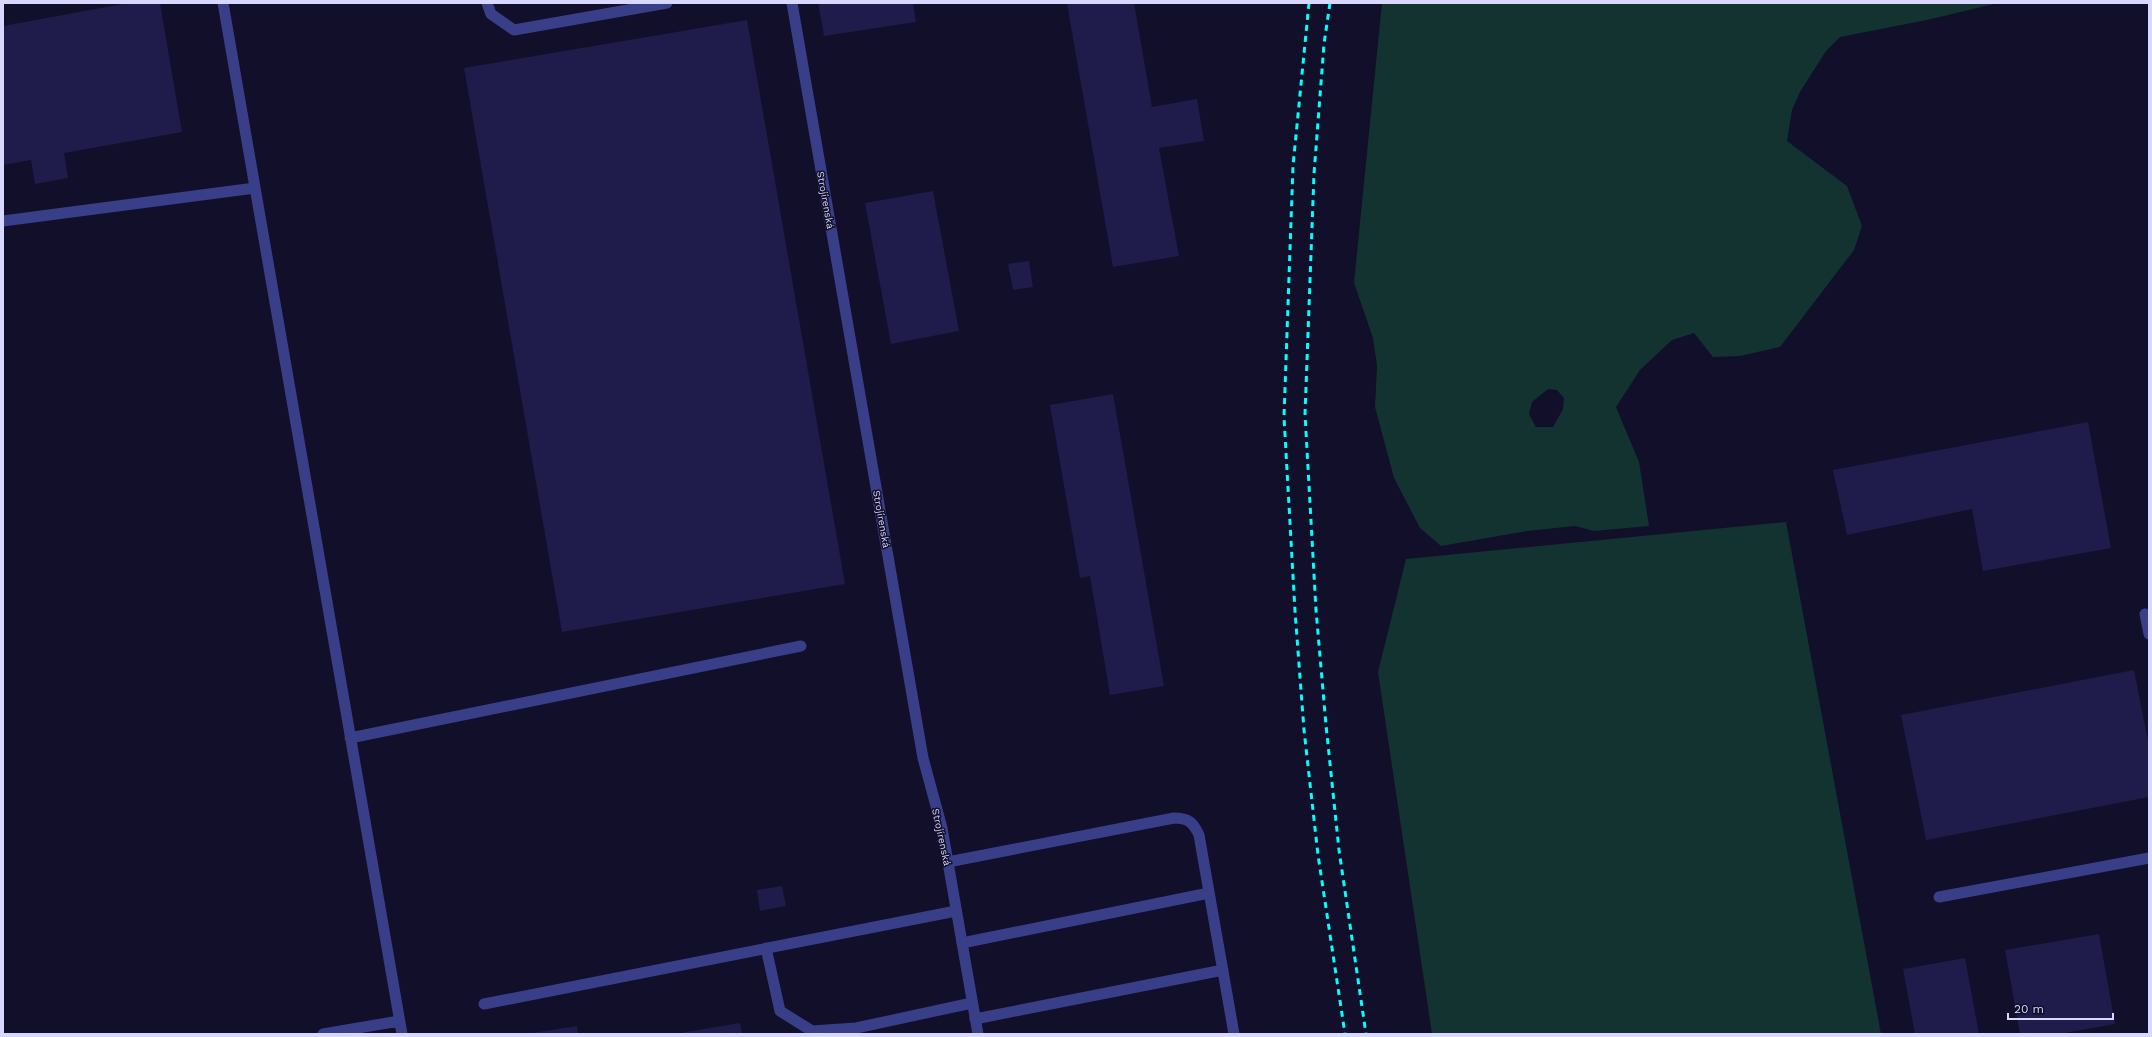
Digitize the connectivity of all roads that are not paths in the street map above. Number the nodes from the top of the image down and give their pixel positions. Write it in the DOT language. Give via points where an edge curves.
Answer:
graph roads {
  1 [pos="223,3"];
  2 [pos="487,3"];
  3 [pos="668,3"];
  4 [pos="792,3"];
  5 [pos="255,188"];
  6 [pos="3,221"];
  7 [pos="2145,614"];
  8 [pos="2149,634"];
  9 [pos="801,646"];
  10 [pos="350,738"];
  11 [pos="2149,858"];
  12 [pos="948,862"];
  13 [pos="1209,893"];
  14 [pos="1939,897"];
  15 [pos="956,911"];
  16 [pos="962,943"];
  17 [pos="766,948"];
  18 [pos="1223,970"];
  19 [pos="972,1003"];
  20 [pos="484,1004"];
  21 [pos="975,1019"];
  22 [pos="399,1021"];
  23 [pos="323,1034"];
  24 [pos="402,1034"];
  25 [pos="978,1034"];
  26 [pos="1234,1034"];
  1 -- 5 [label="street"];
  2 -- 3 [label="street" via="491,14 514,30"];
  4 -- 12 [label="street, Strojírenská" via="923,758 942,828"];
  5 -- 6 [label="street"];
  5 -- 10 [label="street"];
  7 -- 8 [label="street"];
  9 -- 10 [label="street"];
  10 -- 22 [label="street"];
  11 -- 14 [label="street"];
  12 -- 13 [label="street" via="1184,818 1193,823 1199,835"];
  12 -- 15 [label="street, Strojírenská"];
  13 -- 16 [label="street"];
  13 -- 18 [label="street"];
  15 -- 16 [label="street, Strojírenská"];
  15 -- 17 [label="street"];
  16 -- 19 [label="street, Strojírenská"];
  17 -- 19 [label="street" via="780,1011 812,1031 856,1028"];
  17 -- 20 [label="street"];
  18 -- 21 [label="street"];
  18 -- 26 [label="street"];
  19 -- 21 [label="street, Strojírenská"];
  21 -- 25 [label="street, Strojírenská"];
  22 -- 23 [label="street"];
  22 -- 24 [label="street"];
}
